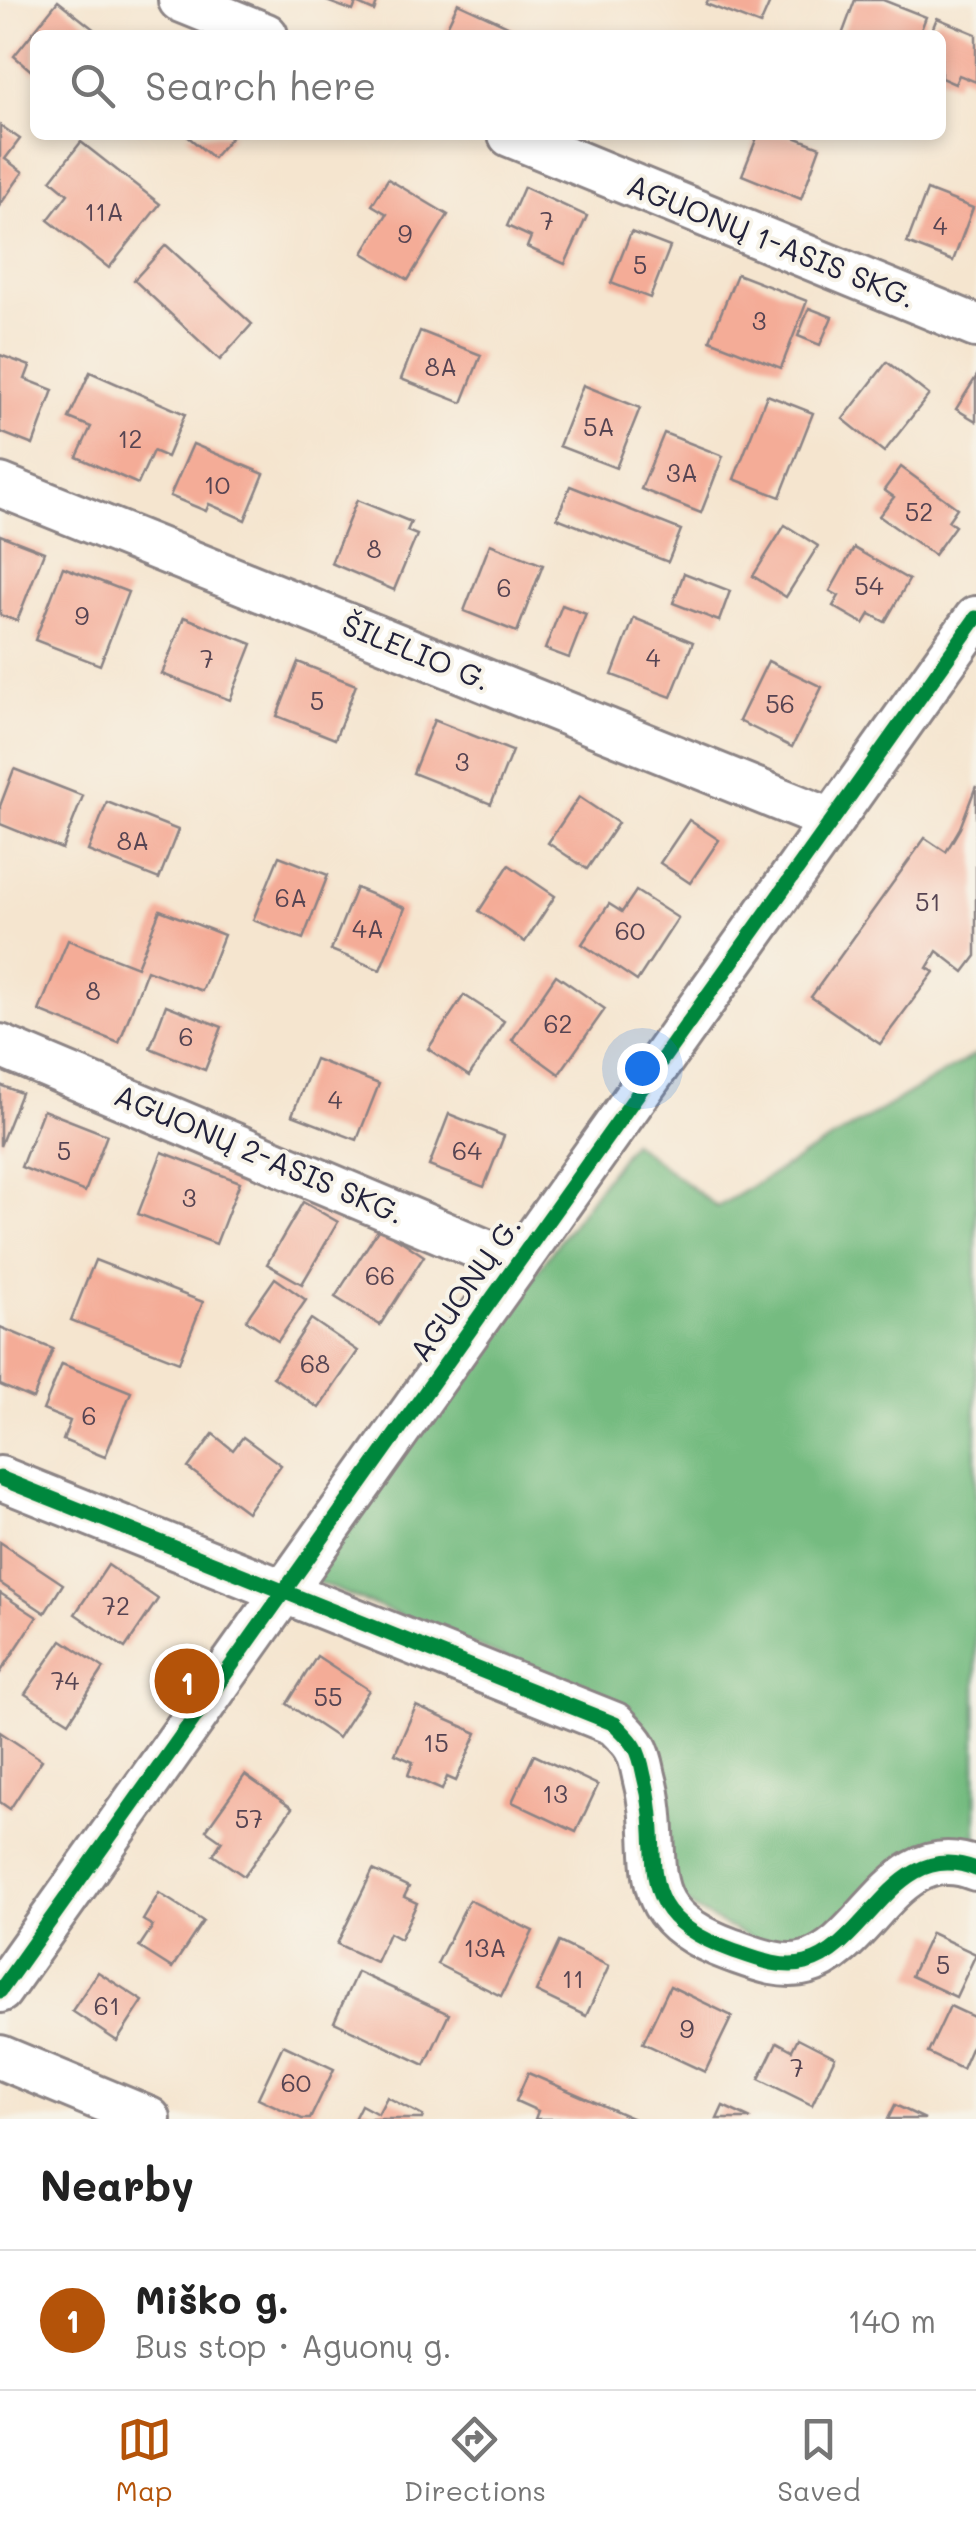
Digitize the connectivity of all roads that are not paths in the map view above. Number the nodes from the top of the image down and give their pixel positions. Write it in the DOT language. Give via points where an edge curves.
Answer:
graph roads {
  1 [pos="180,0"];
  2 [pos="254,30"];
  3 [pos="522,140"];
  4 [pos="976,326"];
  5 [pos="0,485"];
  6 [pos="975,621"];
  7 [pos="831,820"];
  8 [pos="0,1046"];
  9 [pos="517,1264"];
  10 [pos="0,1478"];
  11 [pos="284,1594"];
  12 [pos="976,1869"];
  13 [pos="0,1991"];
  14 [pos="0,2057"];
  15 [pos="149,2119"];
  1 -- 2 [label="street"];
  3 -- 4 [label="street, AGUONŲ 1-ASIS SKG."];
  5 -- 7 [label="street, ŠILELIO G."];
  6 -- 7 [label="street, AGUONŲ G."];
  7 -- 9 [label="street, AGUONŲ G."];
  8 -- 9 [label="street, AGUONŲ 2-ASIS SKG."];
  9 -- 11 [label="street, AGUONŲ G."];
  10 -- 11 [label="street"];
  11 -- 12 [label="street" via="615,1724 637,1749 652,1804 652,1878 664,1905 689,1930 726,1949 768,1963 806,1964 842,1942 898,1882 957,1861"];
  11 -- 13 [label="street, AGUONŲ G."];
  14 -- 15 [label="street"];
}
